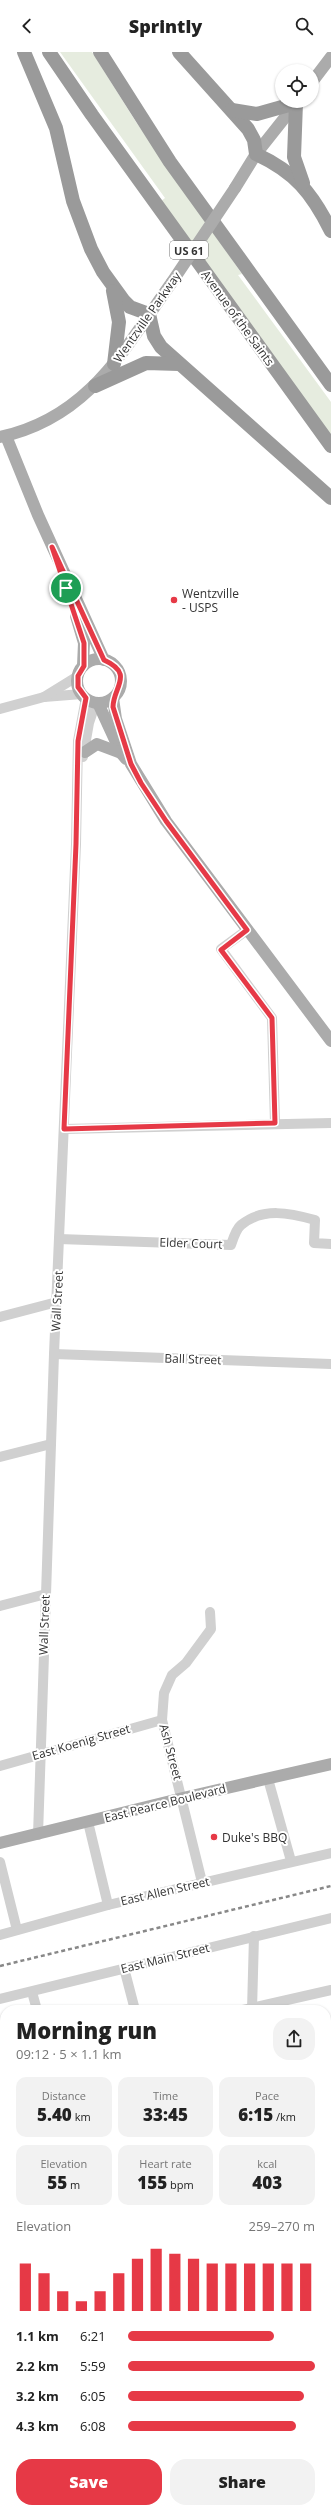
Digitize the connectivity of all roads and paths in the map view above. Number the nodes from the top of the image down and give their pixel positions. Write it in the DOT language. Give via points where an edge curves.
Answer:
graph roads {
  1 [pos="24,52"];
  2 [pos="49,52"];
  3 [pos="100,52"];
  4 [pos="179,52"];
  5 [pos="331,57"];
  6 [pos="319,73"];
  7 [pos="277,108"];
  8 [pos="292,108"];
  9 [pos="297,108"];
  10 [pos="232,110"];
  11 [pos="256,154"];
  12 [pos="304,188"];
  13 [pos="331,231"];
  14 [pos="112,286"];
  15 [pos="149,314"];
  16 [pos="114,364"];
  17 [pos="179,364"];
  18 [pos="331,385"];
  19 [pos="95,386"];
  20 [pos="3,436"];
  21 [pos="331,446"];
  22 [pos="331,498"];
  23 [pos="52,547"];
  24 [pos="104,660"];
  25 [pos="81,671"];
  26 [pos="44,697"];
  27 [pos="113,698"];
  28 [pos="90,699"];
  29 [pos="0,709"];
  30 [pos="85,752"];
  31 [pos="121,753"];
  32 [pos="131,764"];
  33 [pos="78,768"];
  34 [pos="247,930"];
  35 [pos="331,1041"];
  36 [pos="275,1123"];
  37 [pos="331,1123"];
  38 [pos="64,1129"];
  39 [pos="60,1239"];
  40 [pos="331,1244"];
  41 [pos="58,1302"];
  42 [pos="0,1317"];
  43 [pos="54,1354"];
  44 [pos="331,1364"];
  45 [pos="51,1444"];
  46 [pos="0,1457"];
  47 [pos="46,1594"];
  48 [pos="0,1606"];
  49 [pos="210,1612"];
  50 [pos="162,1720"];
  51 [pos="39,1754"];
  52 [pos="331,1764"];
  53 [pos="0,1766"];
  54 [pos="268,1778"];
  55 [pos="183,1798"];
  56 [pos="88,1822"];
  57 [pos="38,1835"];
  58 [pos="0,1843"];
  59 [pos="331,1853"];
  60 [pos="290,1861"];
  61 [pos="0,1862"];
  62 [pos="202,1882"];
  63 [pos="108,1905"];
  64 [pos="331,1918"];
  65 [pos="17,1930"];
  66 [pos="0,1934"];
  67 [pos="254,1936"];
  68 [pos="124,1968"];
  69 [pos="331,1990"];
  70 [pos="32,1992"];
  71 [pos="0,1999"];
  72 [pos="36,2005"];
  73 [pos="134,2005"];
  74 [pos="249,2005"];
  75 [pos="266,2005"];
  1 -- 14 [label="highway" via="56,128 81,224"];
  2 -- 21 [label="highway, Avenue of the Saints / US 61"];
  3 -- 18 [label="highway, US 61" via="170,162"];
  4 -- 10 [label="highway"];
  5 -- 6 [label="main road"];
  7 -- 10 [label="highway" via="257,114"];
  8 -- 11 [label="main road, Wentzville Parkway"];
  9 -- 12 [label="highway" via="294,157"];
  10 -- 11 [label="highway" via="254,140"];
  11 -- 12 [label="highway" via="278,164"];
  11 -- 15 [label="main road, Wentzville Parkway, bridge"];
  12 -- 13 [label="highway" via="318,206"];
  14 -- 15 [label="highway" via="130,306"];
  14 -- 16 [label="highway" via="118,322"];
  15 -- 16 [label="main road, Wentzville Parkway"];
  15 -- 17 [label="highway" via="154,336 161,347"];
  16 -- 19 [label="main road, Wentzville Parkway"];
  17 -- 19 [label="highway" via="146,363"];
  17 -- 22 [label="highway"];
  19 -- 20 [label="main road, Wentzville Parkway" via="62,411 30,428"];
  20 -- 23 [label="main road"];
  23 -- 24 [label="main road"];
  23 -- 25 [label="main road" via="81,630 84,643"];
  24 -- 25 [label="main road" via="93,660"];
  24 -- 27 [label="main road" via="119,672 120,686"];
  25 -- 26 [label="street"];
  25 -- 28 [label="main road" via="78,687"];
  26 -- 28 [label="street"];
  26 -- 29 [label="street"];
  27 -- 28 [label="main road"];
  27 -- 32 [label="main road" via="114,713"];
  28 -- 30 [label="street, Wall Street"];
  28 -- 31 [label="main road"];
  28 -- 33 [label="street, Wall Street" via="78,741"];
  30 -- 31 [label="main road" via="97,744"];
  30 -- 33 [label="street, Wall Street"];
  31 -- 32 [label="main road"];
  32 -- 34 [label="main road" via="166,821"];
  33 -- 38 [label="street, Wall Street"];
  34 -- 35 [label="main road"];
  34 -- 36 [label="street" via="221,950 272,1018"];
  36 -- 37 [label="street"];
  36 -- 38 [label="street"];
  38 -- 39 [label="street, Wall Street"];
  39 -- 40 [label="street, Elder Court" via="231,1245 240,1226 268,1213 282,1213 314,1220 314,1243"];
  39 -- 41 [label="street, Wall Street"];
  41 -- 42 [label="street"];
  41 -- 43 [label="street, Wall Street"];
  43 -- 44 [label="street, Ball Street"];
  43 -- 45 [label="street, Wall Street"];
  45 -- 46 [label="street"];
  45 -- 47 [label="street, Wall Street"];
  47 -- 48 [label="street"];
  47 -- 51 [label="street, Wall Street"];
  49 -- 50 [label="street, Ash Street" via="211,1629 186,1663 172,1675 164,1693"];
  50 -- 51 [label="street, East Koenig Street"];
  50 -- 55 [label="street, Ash Street"];
  51 -- 53 [label="street, East Koenig Street"];
  51 -- 57 [label="street, Wall Street"];
  52 -- 54 [label="main road, East Pearce Boulevard"];
  54 -- 55 [label="main road, East Pearce Boulevard"];
  54 -- 60 [label="street"];
  55 -- 56 [label="main road, East Pearce Boulevard"];
  55 -- 62 [label="street, Ash Street"];
  56 -- 57 [label="main road, East Pearce Boulevard"];
  56 -- 63 [label="street"];
  57 -- 58 [label="main road, East Pearce Boulevard"];
  59 -- 60 [label="street, East Allen Street"];
  60 -- 62 [label="street, East Allen Street"];
  61 -- 65 [label="street"];
  62 -- 63 [label="street, East Allen Street"];
  63 -- 65 [label="street, East Allen Street"];
  64 -- 67 [label="street, East Main Street"];
  65 -- 66 [label="street, East Allen Street"];
  67 -- 68 [label="street, East Main Street"];
  67 -- 74 [label="street"];
  68 -- 70 [label="street, East Main Street"];
  68 -- 73 [label="street"];
  69 -- 75 [label="street"];
  70 -- 71 [label="street, East Main Street"];
  70 -- 72 [label="street"];
}
